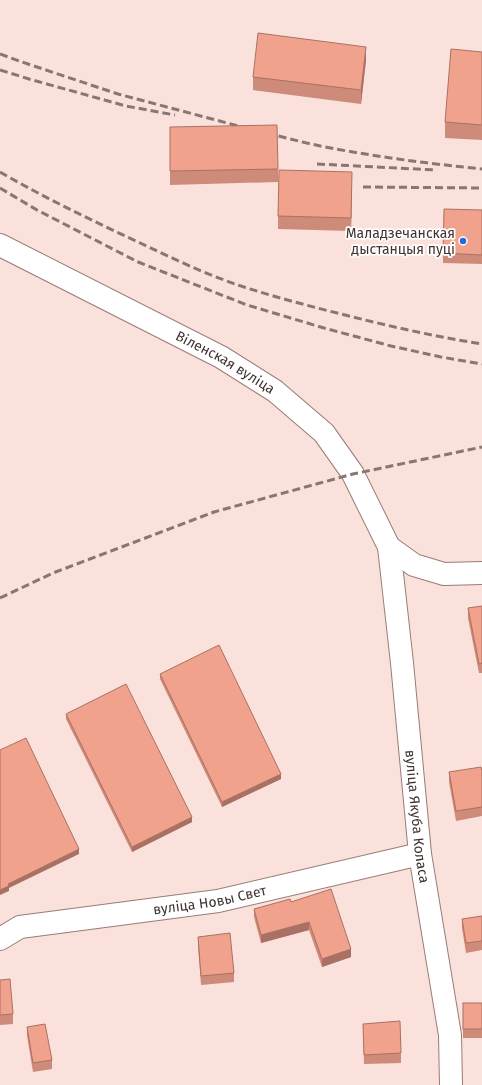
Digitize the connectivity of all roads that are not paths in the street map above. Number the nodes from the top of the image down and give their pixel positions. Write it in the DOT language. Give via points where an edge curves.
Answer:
graph roads {
  1 [pos="0,245"];
  2 [pos="389,547"];
  3 [pos="482,573"];
  4 [pos="420,854"];
  5 [pos="0,939"];
  6 [pos="451,1085"];
  1 -- 2 [label="street, Віленская вуліца" via="221,357 275,391 324,433 353,474"];
  2 -- 3 [label="street" via="414,565 444,574"];
  2 -- 4 [label="street, вуліца Якуба Коласа"];
  4 -- 5 [label="street, вуліца Новы Свет" via="218,901 20,927"];
  4 -- 6 [label="street, вуліца Якуба Коласа" via="450,1035"];
}
